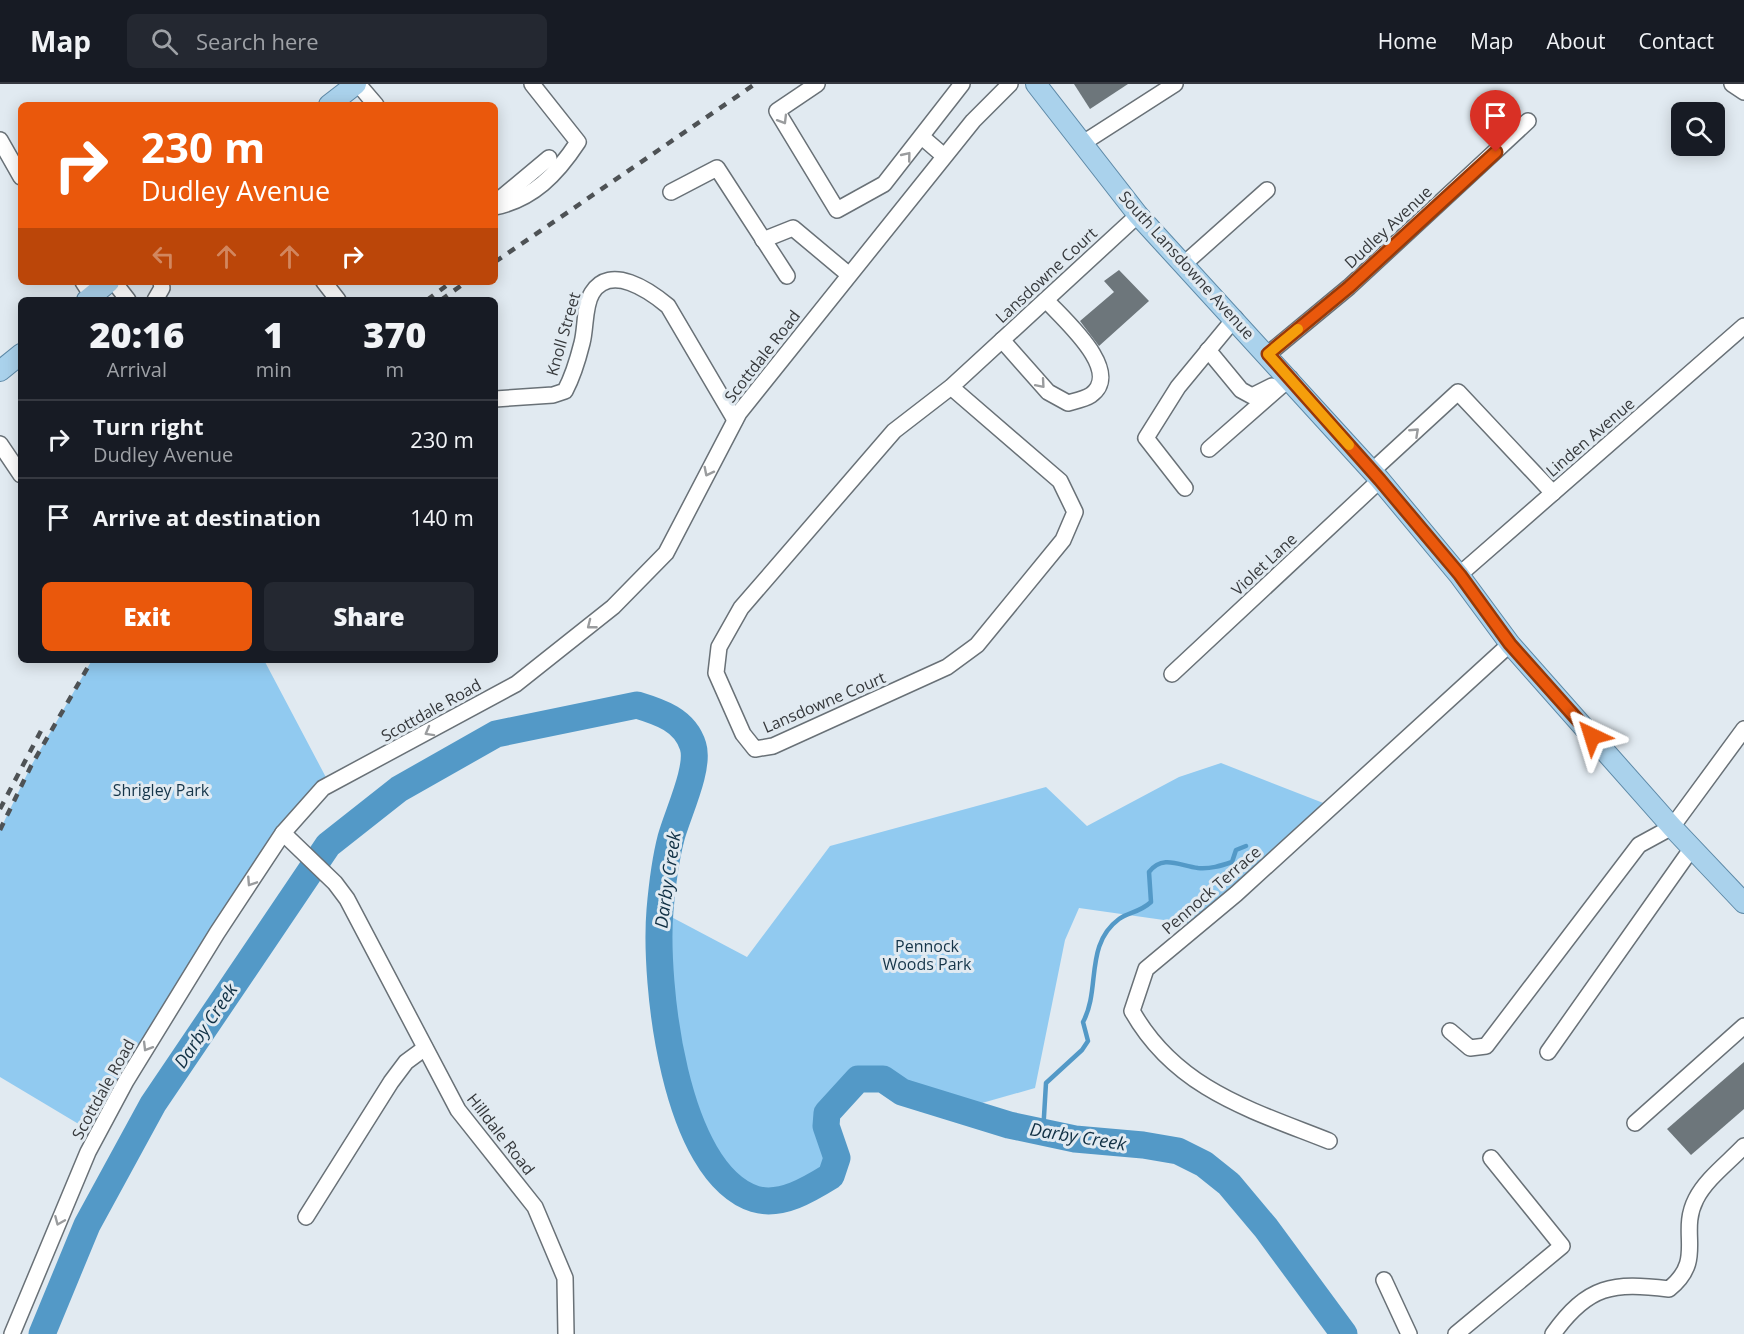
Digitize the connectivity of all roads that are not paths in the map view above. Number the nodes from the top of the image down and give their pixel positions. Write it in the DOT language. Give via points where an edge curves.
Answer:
graph roads {
  1 [pos="532,84"];
  2 [pos="817,84"];
  3 [pos="962,84"];
  4 [pos="1010,84"];
  5 [pos="1036,84"];
  6 [pos="1175,84"];
  7 [pos="1732,84"];
  8 [pos="344,90"];
  9 [pos="1744,92"];
  10 [pos="370,102"];
  11 [pos="1528,121"];
  12 [pos="922,137"];
  13 [pos="0,140"];
  14 [pos="1083,143"];
  15 [pos="944,156"];
  16 [pos="549,158"];
  17 [pos="18,172"];
  18 [pos="1267,190"];
  19 [pos="671,192"];
  20 [pos="498,202"];
  21 [pos="498,204"];
  22 [pos="1138,215"];
  23 [pos="763,240"];
  24 [pos="1184,264"];
  25 [pos="848,274"];
  26 [pos="787,276"];
  27 [pos="103,285"];
  28 [pos="116,285"];
  29 [pos="326,285"];
  30 [pos="88,293"];
  31 [pos="126,297"];
  32 [pos="336,297"];
  33 [pos="1046,300"];
  34 [pos="1235,318"];
  35 [pos="1744,326"];
  36 [pos="1002,340"];
  37 [pos="1208,350"];
  38 [pos="1268,354"];
  39 [pos="1288,377"];
  40 [pos="951,387"];
  41 [pos="498,399"];
  42 [pos="735,420"];
  43 [pos="0,444"];
  44 [pos="1209,449"];
  45 [pos="18,471"];
  46 [pos="1376,475"];
  47 [pos="1185,488"];
  48 [pos="1553,493"];
  49 [pos="1460,575"];
  50 [pos="1510,644"];
  51 [pos="1172,674"];
  52 [pos="1744,729"];
  53 [pos="1672,827"];
  54 [pos="287,837"];
  55 [pos="1692,848"];
  56 [pos="1744,903"];
  57 [pos="1744,1026"];
  58 [pos="1450,1031"];
  59 [pos="425,1048"];
  60 [pos="1548,1052"];
  61 [pos="1635,1123"];
  62 [pos="1329,1141"];
  63 [pos="1744,1146"];
  64 [pos="1491,1158"];
  65 [pos="306,1217"];
  66 [pos="1384,1280"];
  67 [pos="12,1334"];
  68 [pos="566,1334"];
  69 [pos="1409,1334"];
  70 [pos="1456,1334"];
  71 [pos="1553,1334"];
  1 -- 21 [label="street" via="578,142 553,175 530,195"];
  2 -- 12 [label="street, one-way" via="777,111 837,210 884,184"];
  3 -- 12 [label="street"];
  4 -- 15 [label="street, Scottdale Road"];
  5 -- 14 [label="main road, South Lansdowne Avenue"];
  6 -- 14 [label="street"];
  7 -- 9 [label="street"];
  8 -- 10 [label="street"];
  11 -- 38 [label="street, Dudley Avenue" via="1349,287"];
  12 -- 15 [label="street"];
  13 -- 17 [label="street"];
  14 -- 22 [label="main road, South Lansdowne Avenue"];
  15 -- 25 [label="street, Scottdale Road"];
  16 -- 20 [label="street"];
  18 -- 24 [label="street"];
  19 -- 23 [label="street" via="717,168"];
  22 -- 24 [label="main road, South Lansdowne Avenue"];
  22 -- 33 [label="street, Lansdowne Court"];
  23 -- 25 [label="street" via="793,228"];
  23 -- 26 [label="street"];
  24 -- 34 [label="main road, South Lansdowne Avenue"];
  25 -- 42 [label="street, Scottdale Road"];
  27 -- 30 [label="main road"];
  28 -- 31 [label="street"];
  29 -- 32 [label="street"];
  33 -- 36 [label="street, Lansdowne Court"];
  36 -- 33 [label="street, one-way" via="1048,392 1068,403 1090,396 1101,384 1097,360"];
  34 -- 37 [label="street"];
  34 -- 38 [label="main road, South Lansdowne Avenue"];
  35 -- 48 [label="street, Linden Avenue"];
  36 -- 40 [label="street, Lansdowne Court"];
  37 -- 39 [label="street" via="1241,390 1252,396"];
  37 -- 47 [label="street" via="1178,387 1146,438"];
  38 -- 39 [label="main road, South Lansdowne Avenue"];
  39 -- 44 [label="street"];
  39 -- 46 [label="main road, South Lansdowne Avenue"];
  40 -- 40 [label="street, Lansdowne Court" via="894,431 741,608 719,647 716,674 743,734 755,749 773,746 947,667 977,645 1063,540 1075,512 1060,482"];
  41 -- 42 [label="street, Knoll Street" via="565,391 582,343 590,294 612,280 627,280 668,306"];
  42 -- 54 [label="street, Scottdale Road, one-way" via="666,553 613,607 516,684 323,788"];
  43 -- 45 [label="street"];
  46 -- 48 [label="street, Violet Lane, one-way" via="1458,392"];
  46 -- 49 [label="main road, South Lansdowne Avenue"];
  46 -- 51 [label="street, Violet Lane"];
  48 -- 49 [label="street, Linden Avenue"];
  49 -- 50 [label="main road, South Lansdowne Avenue"];
  50 -- 53 [label="main road, South Lansdowne Avenue"];
  50 -- 62 [label="street, Pennock Terrace" via="1236,894 1146,969 1132,1011 1146,1036 1162,1052 1195,1082 1229,1102"];
  52 -- 53 [label="street"];
  53 -- 55 [label="main road, South Lansdowne Avenue"];
  53 -- 58 [label="street" via="1639,845 1486,1046 1470,1048"];
  54 -- 59 [label="street, Hilldale Road" via="347,899"];
  54 -- 67 [label="street, Scottdale Road, one-way" via="217,933 121,1090 87,1152"];
  55 -- 56 [label="main road, South Lansdowne Avenue"];
  55 -- 60 [label="street"];
  57 -- 61 [label="street"];
  59 -- 65 [label="street" via="406,1062 391,1082"];
  59 -- 68 [label="street, Hilldale Road" via="458,1110 535,1206 565,1278"];
  63 -- 71 [label="street" via="1696,1198 1689,1225 1690,1262 1682,1278 1669,1289 1625,1284 1605,1288 1569,1314"];
  64 -- 70 [label="street" via="1562,1246"];
  66 -- 69 [label="street"];
}
